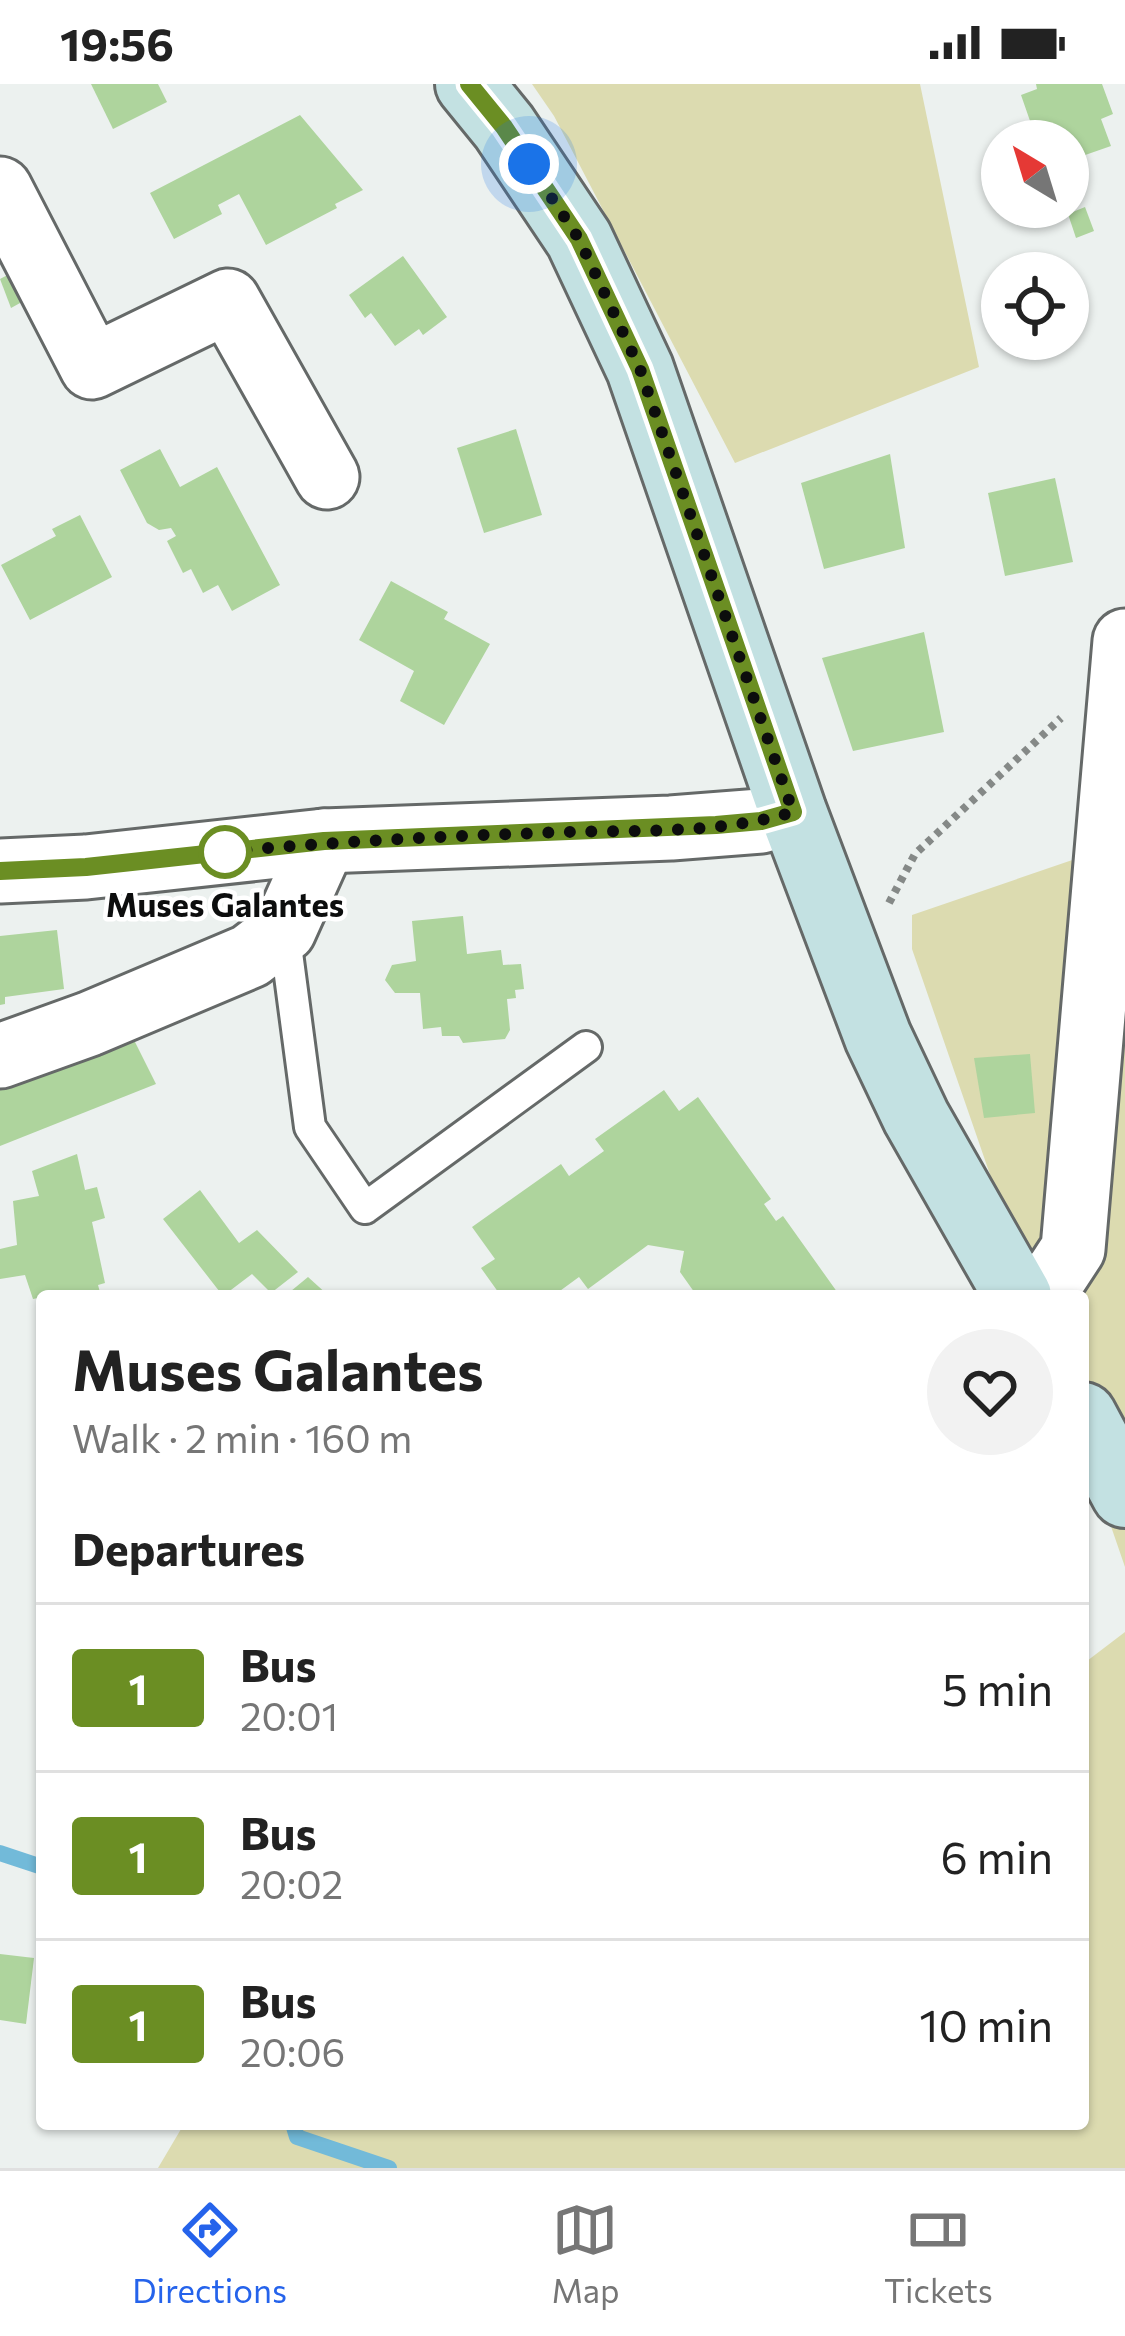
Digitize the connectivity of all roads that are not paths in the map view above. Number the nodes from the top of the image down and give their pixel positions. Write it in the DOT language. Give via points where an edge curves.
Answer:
graph roads {
  1 [pos="469,84"];
  2 [pos="0,189"];
  3 [pos="327,477"];
  4 [pos="1125,641"];
  5 [pos="793,812"];
  6 [pos="324,841"];
  7 [pos="0,871"];
  8 [pos="284,930"];
  9 [pos="586,1047"];
  10 [pos="0,1055"];
  11 [pos="1015,1290"];
  12 [pos="1036,1290"];
  13 [pos="1089,1427"];
  14 [pos="1125,1494"];
  1 -- 5 [label="main road" via="579,239 640,369"];
  2 -- 3 [label="street" via="92,367 228,301"];
  4 -- 12 [label="street" via="1073,1249"];
  5 -- 6 [label="street" via="671,828"];
  5 -- 11 [label="main road" via="878,1037"];
  6 -- 7 [label="street"];
  6 -- 8 [label="street"];
  8 -- 9 [label="lane" via="310,1127 365,1208"];
  8 -- 10 [label="street" via="250,956"];
  13 -- 14 [label="main road"];
}
